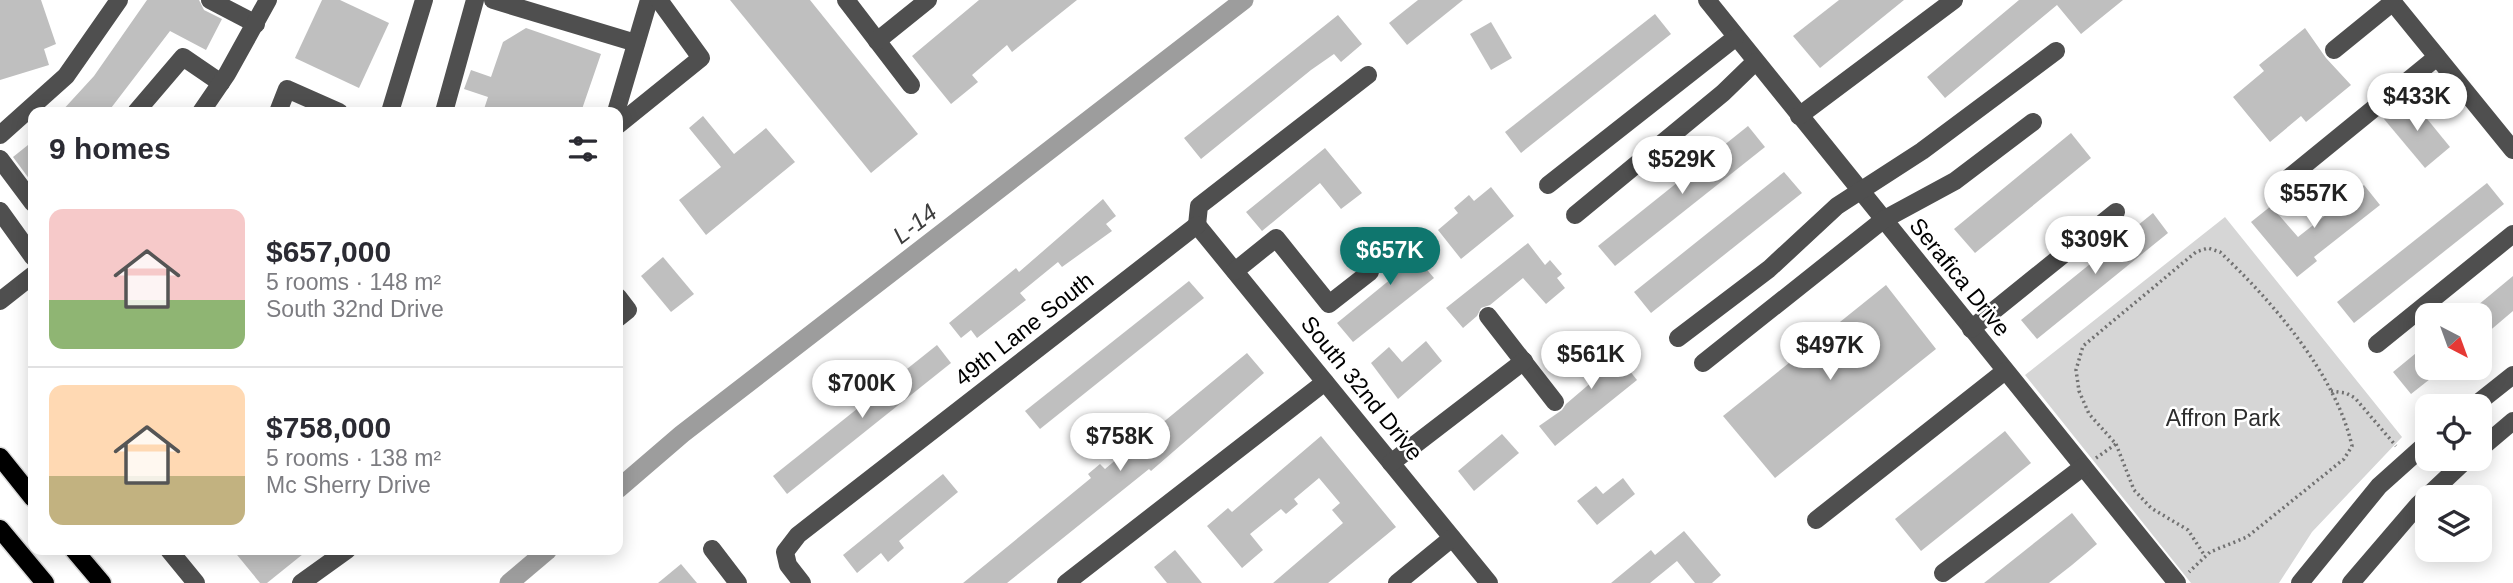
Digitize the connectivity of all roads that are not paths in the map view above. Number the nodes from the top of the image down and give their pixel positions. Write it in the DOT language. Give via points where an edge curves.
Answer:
graph roads {
  1 [pos="119,0"];
  2 [pos="210,0"];
  3 [pos="268,0"];
  4 [pos="424,0"];
  5 [pos="475,0"];
  6 [pos="493,0"];
  7 [pos="649,0"];
  8 [pos="659,0"];
  9 [pos="846,0"];
  10 [pos="928,0"];
  11 [pos="1707,0"];
  12 [pos="1954,0"];
  13 [pos="2392,1"];
  14 [pos="256,24"];
  15 [pos="1735,38"];
  16 [pos="877,41"];
  17 [pos="636,43"];
  18 [pos="2056,51"];
  19 [pos="2334,51"];
  20 [pos="2437,57"];
  21 [pos="1755,62"];
  22 [pos="1368,75"];
  23 [pos="221,83"];
  24 [pos="911,85"];
  25 [pos="31,107"];
  26 [pos="140,107"];
  27 [pos="204,107"];
  28 [pos="280,107"];
  29 [pos="327,107"];
  30 [pos="392,107"];
  31 [pos="445,107"];
  32 [pos="617,107"];
  33 [pos="28,110"];
  34 [pos="1799,116"];
  35 [pos="623,121"];
  36 [pos="2033,122"];
  37 [pos="0,135"];
  38 [pos="2512,148"];
  39 [pos="0,159"];
  40 [pos="2286,180"];
  41 [pos="1548,185"];
  42 [pos="1859,191"];
  43 [pos="28,196"];
  44 [pos="0,211"];
  45 [pos="2116,212"];
  46 [pos="1575,215"];
  47 [pos="1883,220"];
  48 [pos="1197,225"];
  49 [pos="2513,233"];
  50 [pos="28,250"];
  51 [pos="1235,271"];
  52 [pos="1370,272"];
  53 [pos="28,279"];
  54 [pos="0,301"];
  55 [pos="1488,316"];
  56 [pos="1971,329"];
  57 [pos="1678,338"];
  58 [pos="2377,344"];
  59 [pos="1524,360"];
  60 [pos="1703,363"];
  61 [pos="2005,371"];
  62 [pos="2513,375"];
  63 [pos="1325,382"];
  64 [pos="2489,394"];
  65 [pos="1555,402"];
  66 [pos="2513,421"];
  67 [pos="2492,439"];
  68 [pos="2415,454"];
  69 [pos="0,457"];
  70 [pos="1391,463"];
  71 [pos="2083,467"];
  72 [pos="2454,471"];
  73 [pos="28,492"];
  74 [pos="1816,520"];
  75 [pos="0,529"];
  76 [pos="1452,538"];
  77 [pos="712,549"];
  78 [pos="78,555"];
  79 [pos="173,555"];
  80 [pos="340,555"];
  81 [pos="1944,573"];
  82 [pos="2182,578"];
  83 [pos="45,583"];
  84 [pos="102,583"];
  85 [pos="196,583"];
  86 [pos="301,583"];
  87 [pos="738,583"];
  88 [pos="802,583"];
  89 [pos="1066,583"];
  90 [pos="1397,583"];
  91 [pos="1489,583"];
  92 [pos="2300,583"];
  93 [pos="2351,583"];
  1 -- 25 [label="street" via="66,76"];
  2 -- 14 [label="street"];
  3 -- 14 [label="street"];
  4 -- 30 [label="street"];
  5 -- 31 [label="street"];
  6 -- 17 [label="street"];
  7 -- 17 [label="street"];
  8 -- 35 [label="street" via="701,58"];
  9 -- 16 [label="street"];
  10 -- 16 [label="street"];
  11 -- 15 [label="street, Serafica Drive"];
  12 -- 34 [label="street"];
  13 -- 19 [label="street"];
  13 -- 20 [label="street"];
  14 -- 23 [label="street"];
  15 -- 21 [label="street, Serafica Drive"];
  15 -- 41 [label="street"];
  16 -- 24 [label="street"];
  17 -- 32 [label="street"];
  18 -- 42 [label="street" via="1922,151"];
  20 -- 38 [label="street"];
  20 -- 40 [label="street"];
  21 -- 34 [label="street, Serafica Drive"];
  21 -- 46 [label="street"];
  22 -- 48 [label="street" via="1199,206"];
  23 -- 26 [label="street" via="183,57"];
  23 -- 27 [label="street"];
  28 -- 29 [label="street" via="286,89"];
  33 -- 37 [label="street"];
  34 -- 42 [label="street, Serafica Drive"];
  36 -- 47 [label="street" via="1955,181"];
  39 -- 43 [label="street"];
  42 -- 47 [label="street, Serafica Drive"];
  42 -- 57 [label="street" via="1769,269"];
  44 -- 50 [label="street"];
  45 -- 56 [label="street"];
  47 -- 56 [label="street, Serafica Drive"];
  47 -- 60 [label="street"];
  48 -- 51 [label="street, South 32nd Drive"];
  48 -- 88 [label="street, 49th Lane South" via="798,535 785,552 788,565"];
  49 -- 58 [label="street"];
  51 -- 52 [label="street" via="1276,238 1329,304"];
  51 -- 63 [label="street, South 32nd Drive"];
  53 -- 54 [label="street"];
  55 -- 59 [label="street"];
  56 -- 61 [label="street, Serafica Drive"];
  59 -- 65 [label="street"];
  59 -- 70 [label="street"];
  61 -- 71 [label="street, Serafica Drive"];
  61 -- 74 [label="street"];
  62 -- 64 [label="street"];
  63 -- 70 [label="street, South 32nd Drive"];
  63 -- 89 [label="street"];
  66 -- 67 [label="street"];
  68 -- 92 [label="street" via="2379,486"];
  69 -- 73 [label="main road"];
  70 -- 76 [label="street, South 32nd Drive"];
  71 -- 81 [label="street"];
  71 -- 82 [label="street, Serafica Drive"];
  72 -- 93 [label="street" via="2418,505"];
  75 -- 83 [label="main road"];
  76 -- 90 [label="street"];
  76 -- 91 [label="street, South 32nd Drive"];
  77 -- 87 [label="street"];
  78 -- 84 [label="main road"];
  79 -- 85 [label="street"];
  80 -- 86 [label="street"];
}
